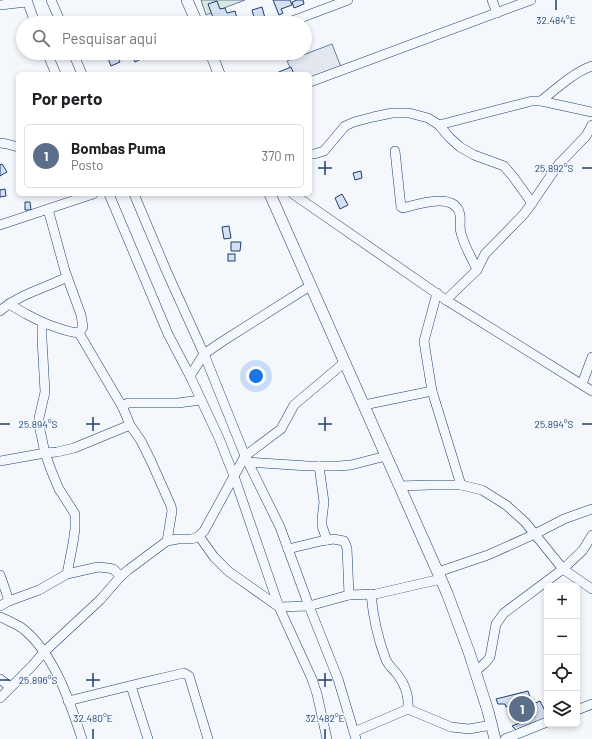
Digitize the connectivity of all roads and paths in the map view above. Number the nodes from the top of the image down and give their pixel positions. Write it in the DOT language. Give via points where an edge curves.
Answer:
graph roads {
  1 [pos="51,0"];
  2 [pos="187,0"];
  3 [pos="348,0"];
  4 [pos="492,0"];
  5 [pos="531,0"];
  6 [pos="27,1"];
  7 [pos="0,5"];
  8 [pos="497,13"];
  9 [pos="32,16"];
  10 [pos="58,16"];
  11 [pos="195,16"];
  12 [pos="306,16"];
  13 [pos="50,60"];
  14 [pos="76,60"];
  15 [pos="214,60"];
  16 [pos="592,66"];
  17 [pos="55,72"];
  18 [pos="81,72"];
  19 [pos="218,72"];
  20 [pos="312,81"];
  21 [pos="541,101"];
  22 [pos="592,112"];
  23 [pos="439,125"];
  24 [pos="592,125"];
  25 [pos="0,143"];
  26 [pos="16,146"];
  27 [pos="395,151"];
  28 [pos="312,154"];
  29 [pos="87,196"];
  30 [pos="109,196"];
  31 [pos="135,196"];
  32 [pos="271,196"];
  33 [pos="296,196"];
  34 [pos="532,203"];
  35 [pos="48,209"];
  36 [pos="0,225"];
  37 [pos="477,270"];
  38 [pos="67,276"];
  39 [pos="310,286"];
  40 [pos="437,293"];
  41 [pos="446,300"];
  42 [pos="9,304"];
  43 [pos="0,311"];
  44 [pos="42,322"];
  45 [pos="79,333"];
  46 [pos="204,354"];
  47 [pos="592,357"];
  48 [pos="345,362"];
  49 [pos="190,376"];
  50 [pos="582,384"];
  51 [pos="432,390"];
  52 [pos="592,390"];
  53 [pos="201,400"];
  54 [pos="364,405"];
  55 [pos="123,408"];
  56 [pos="130,425"];
  57 [pos="45,453"];
  58 [pos="386,456"];
  59 [pos="247,459"];
  60 [pos="0,461"];
  61 [pos="319,466"];
  62 [pos="234,476"];
  63 [pos="399,486"];
  64 [pos="461,486"];
  65 [pos="592,509"];
  66 [pos="535,534"];
  67 [pos="592,535"];
  68 [pos="199,536"];
  69 [pos="327,540"];
  70 [pos="167,541"];
  71 [pos="288,549"];
  72 [pos="563,568"];
  73 [pos="67,574"];
  74 [pos="439,575"];
  75 [pos="0,576"];
  76 [pos="121,576"];
  77 [pos="592,589"];
  78 [pos="371,594"];
  79 [pos="349,595"];
  80 [pos="9,601"];
  81 [pos="0,606"];
  82 [pos="309,606"];
  83 [pos="279,607"];
  84 [pos="0,617"];
  85 [pos="44,652"];
  86 [pos="476,671"];
  87 [pos="0,679"];
  88 [pos="131,686"];
  89 [pos="10,687"];
  90 [pos="0,698"];
  91 [pos="68,702"];
  92 [pos="592,704"];
  93 [pos="408,709"];
  94 [pos="580,709"];
  95 [pos="544,723"];
  96 [pos="492,725"];
  97 [pos="355,736"];
  98 [pos="82,739"];
  99 [pos="148,739"];
  100 [pos="208,739"];
  101 [pos="327,739"];
  102 [pos="495,739"];
  103 [pos="505,739"];
  1 -- 10 [label="street"];
  2 -- 11 [label="main road"];
  3 -- 12 [label="street"];
  4 -- 8 [label="street"];
  5 -- 8 [label="street"];
  6 -- 7 [label="street"];
  6 -- 9 [label="street"];
  8 -- 20 [label="street"];
  13 -- 17 [label="street"];
  14 -- 18 [label="street"];
  15 -- 19 [label="main road"];
  16 -- 21 [label="street" via="560,85"];
  21 -- 22 [label="street"];
  21 -- 23 [label="street" via="519,104"];
  23 -- 28 [label="street" via="428,118 409,113 373,117 345,126 324,151"];
  23 -- 34 [label="street" via="460,147 504,166"];
  24 -- 34 [label="street" via="586,136 558,165"];
  25 -- 26 [label="street"];
  27 -- 37 [label="street" via="401,207 443,200 452,204 460,215 461,232"];
  29 -- 35 [label="street"];
  30 -- 49 [label="street" via="168,334"];
  31 -- 46 [label="street"];
  32 -- 39 [label="main road"];
  33 -- 40 [label="street"];
  34 -- 37 [label="street" via="485,254"];
  35 -- 36 [label="street"];
  35 -- 38 [label="street"];
  37 -- 41 [label="street"];
  38 -- 42 [label="street"];
  38 -- 45 [label="street" via="81,315 83,327"];
  39 -- 46 [label="street"];
  39 -- 48 [label="main road"];
  40 -- 41 [label="street"];
  40 -- 51 [label="street" via="424,341"];
  41 -- 50 [label="street"];
  42 -- 43 [label="street"];
  42 -- 44 [label="street"];
  44 -- 45 [label="street" via="61,330"];
  44 -- 57 [label="street" via="45,392 39,418"];
  45 -- 55 [label="street"];
  46 -- 49 [label="street"];
  46 -- 59 [label="street"];
  47 -- 50 [label="street"];
  48 -- 54 [label="main road"];
  48 -- 59 [label="street" via="294,405 281,428"];
  49 -- 53 [label="street"];
  50 -- 52 [label="street"];
  51 -- 54 [label="street"];
  51 -- 64 [label="street"];
  53 -- 55 [label="street" via="178,403 128,403"];
  53 -- 62 [label="street"];
  54 -- 58 [label="main road"];
  55 -- 56 [label="street"];
  56 -- 57 [label="street" via="74,448"];
  56 -- 70 [label="street" via="151,460 171,506"];
  57 -- 60 [label="street"];
  57 -- 73 [label="street" via="59,489 75,514"];
  58 -- 61 [label="street" via="339,466"];
  58 -- 63 [label="main road"];
  59 -- 61 [label="street"];
  59 -- 62 [label="street"];
  59 -- 71 [label="street"];
  61 -- 69 [label="street" via="324,502 322,526"];
  62 -- 68 [label="street"];
  62 -- 83 [label="street"];
  63 -- 64 [label="street"];
  63 -- 74 [label="main road"];
  64 -- 66 [label="street" via="482,490 506,505"];
  65 -- 66 [label="street" via="564,519"];
  66 -- 72 [label="street"];
  66 -- 74 [label="street"];
  67 -- 72 [label="street" via="583,550"];
  68 -- 70 [label="street"];
  68 -- 83 [label="street" via="228,571"];
  69 -- 71 [label="street"];
  69 -- 79 [label="street" via="344,541"];
  70 -- 76 [label="street"];
  71 -- 82 [label="street"];
  72 -- 77 [label="street"];
  72 -- 86 [label="street" via="504,613 496,624 490,657"];
  73 -- 76 [label="street" via="98,567 113,568"];
  73 -- 80 [label="street" via="39,590"];
  74 -- 78 [label="street"];
  74 -- 86 [label="main road"];
  75 -- 80 [label="street"];
  76 -- 85 [label="street" via="100,600"];
  78 -- 79 [label="street"];
  78 -- 93 [label="street" via="373,614 386,659 404,686"];
  79 -- 82 [label="street"];
  80 -- 81 [label="street"];
  82 -- 83 [label="street"];
  82 -- 97 [label="street" via="338,679"];
  83 -- 101 [label="street" via="312,679"];
  84 -- 85 [label="street" via="21,628"];
  85 -- 89 [label="street"];
  85 -- 91 [label="street"];
  86 -- 96 [label="main road"];
  87 -- 89 [label="street"];
  88 -- 91 [label="street"];
  88 -- 99 [label="street"];
  88 -- 100 [label="street" via="184,673 189,676"];
  89 -- 90 [label="street"];
  91 -- 98 [label="street"];
  92 -- 94 [label="street"];
  93 -- 96 [label="street" via="451,727 469,729"];
  93 -- 97 [label="street"];
  95 -- 103 [label="street"];
  96 -- 102 [label="main road"];
}
